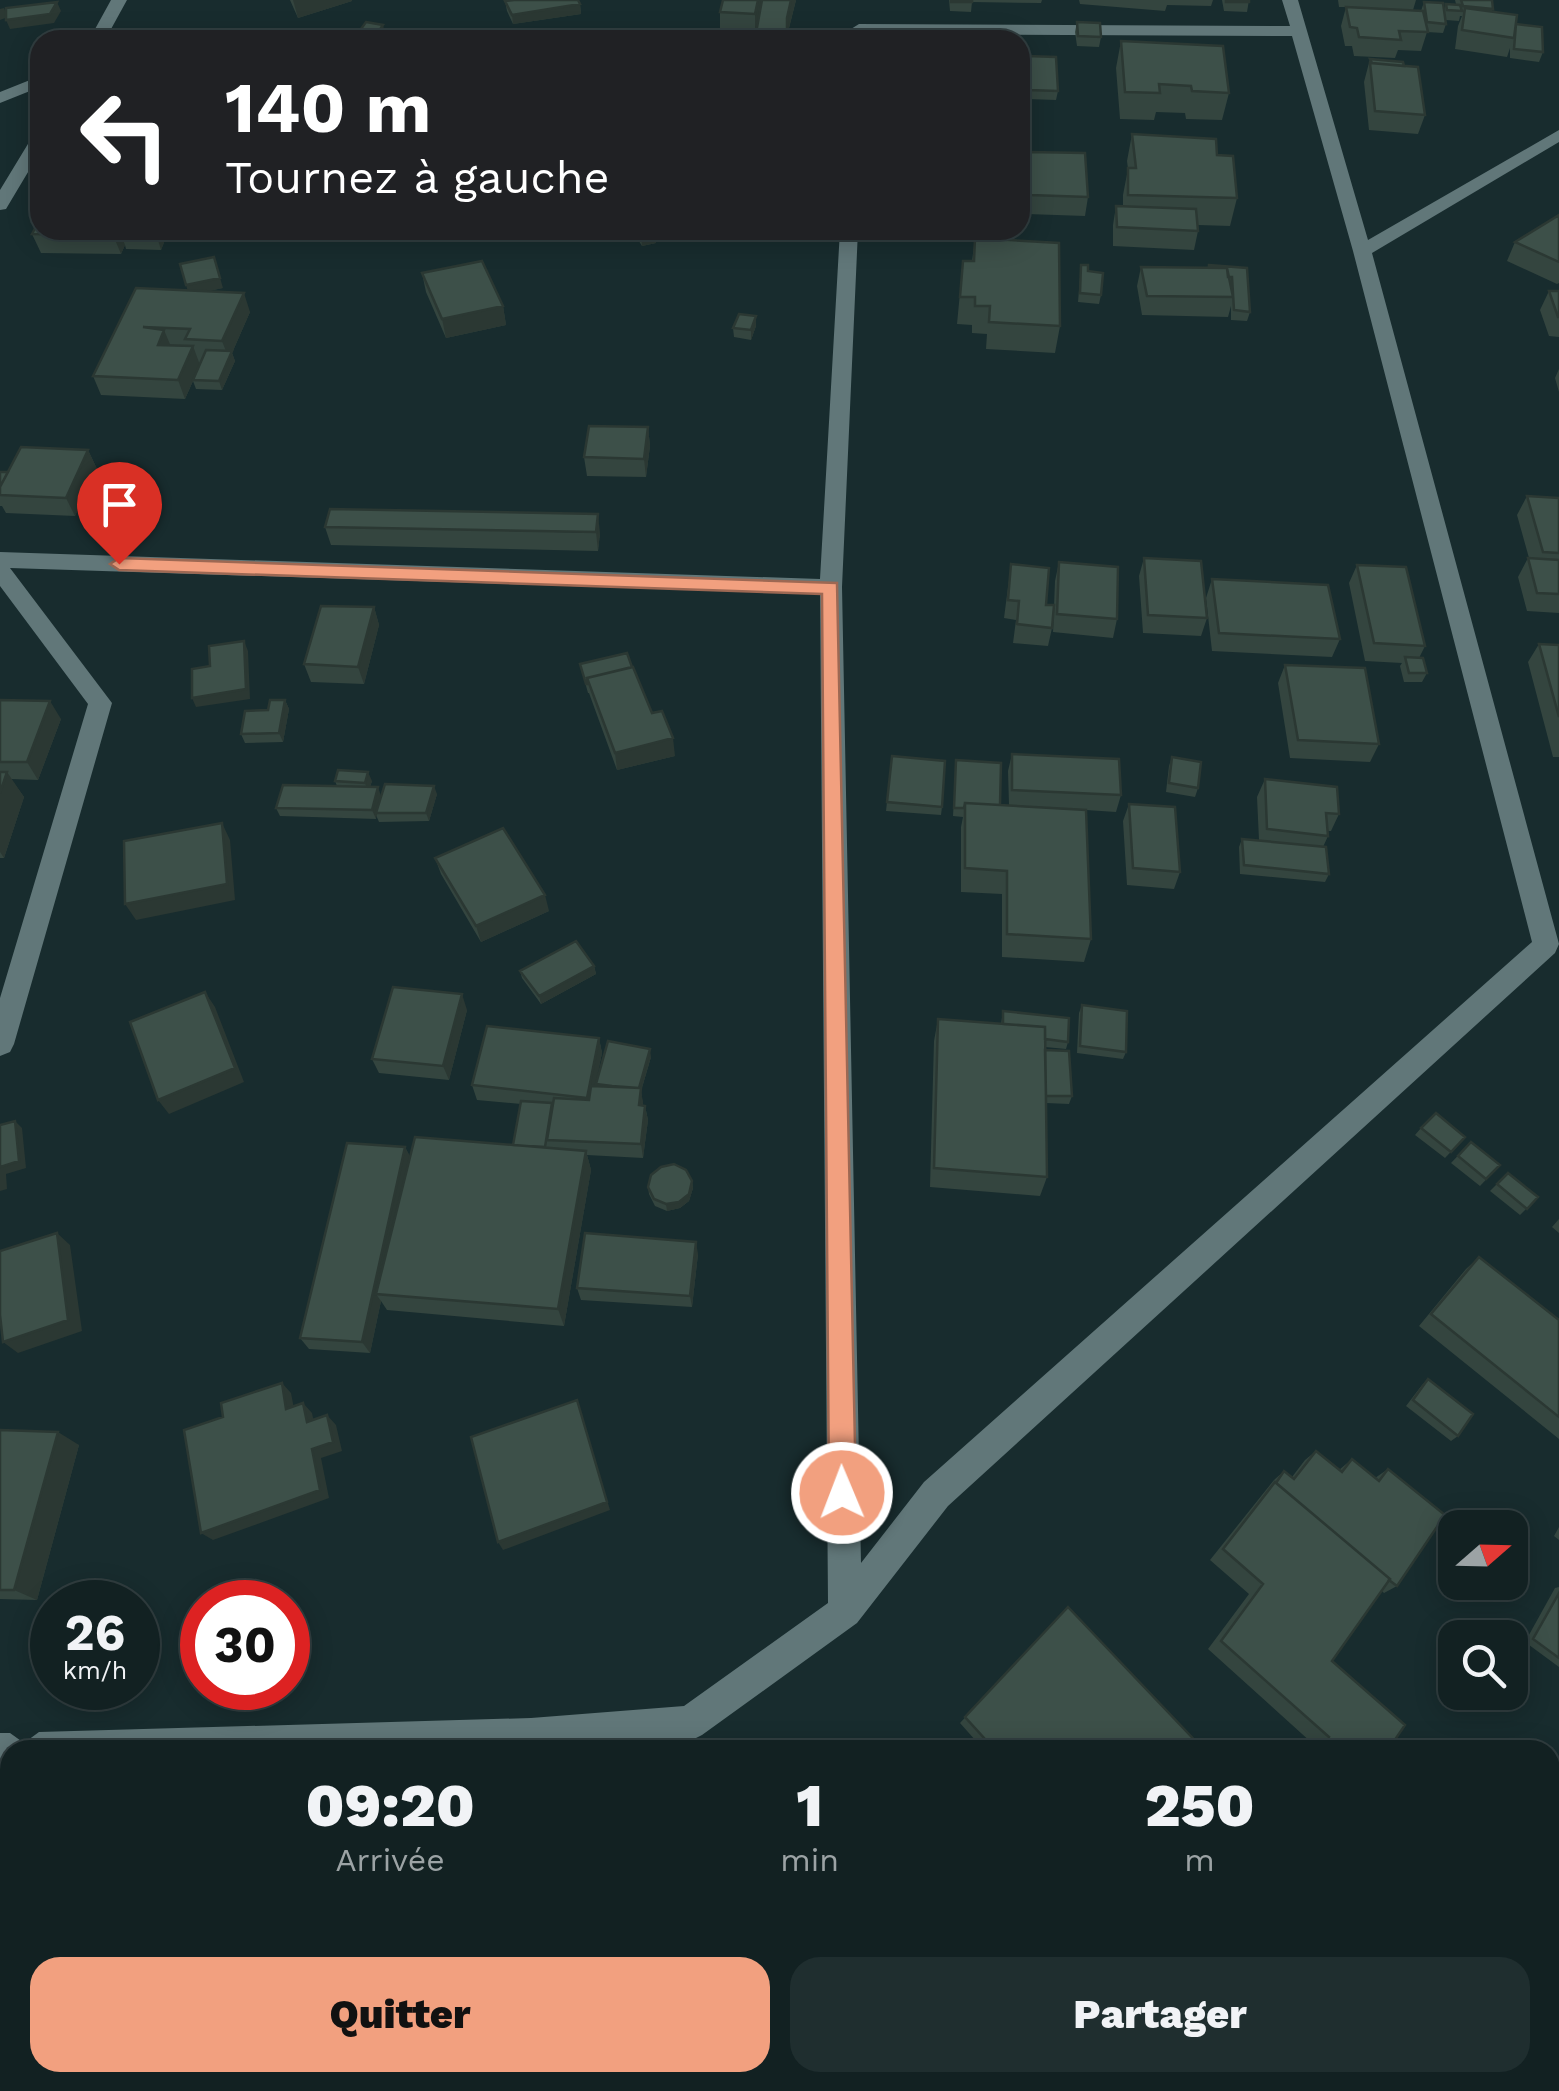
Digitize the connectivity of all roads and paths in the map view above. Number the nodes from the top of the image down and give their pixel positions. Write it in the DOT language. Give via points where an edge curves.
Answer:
graph roads {
  1 [pos="119,0"];
  2 [pos="1290,0"];
  3 [pos="859,28"];
  4 [pos="103,30"];
  5 [pos="1298,31"];
  6 [pos="30,85"];
  7 [pos="0,98"];
  8 [pos="1559,135"];
  9 [pos="30,155"];
  10 [pos="0,206"];
  11 [pos="848,240"];
  12 [pos="1362,251"];
  13 [pos="0,560"];
  14 [pos="0,570"];
  15 [pos="831,588"];
  16 [pos="0,1044"];
  17 [pos="844,1611"];
  18 [pos="390,1740"];
  1 -- 4 [label="street"];
  2 -- 5 [label="street"];
  3 -- 5 [label="street"];
  5 -- 12 [label="street"];
  6 -- 7 [label="street"];
  8 -- 12 [label="street"];
  9 -- 10 [label="street"];
  11 -- 15 [label="street"];
  12 -- 17 [label="street" via="1546,945 936,1494"];
  13 -- 15 [label="street"];
  14 -- 16 [label="street" via="100,702"];
  15 -- 17 [label="street"];
  17 -- 18 [label="street" via="690,1723"];
}
